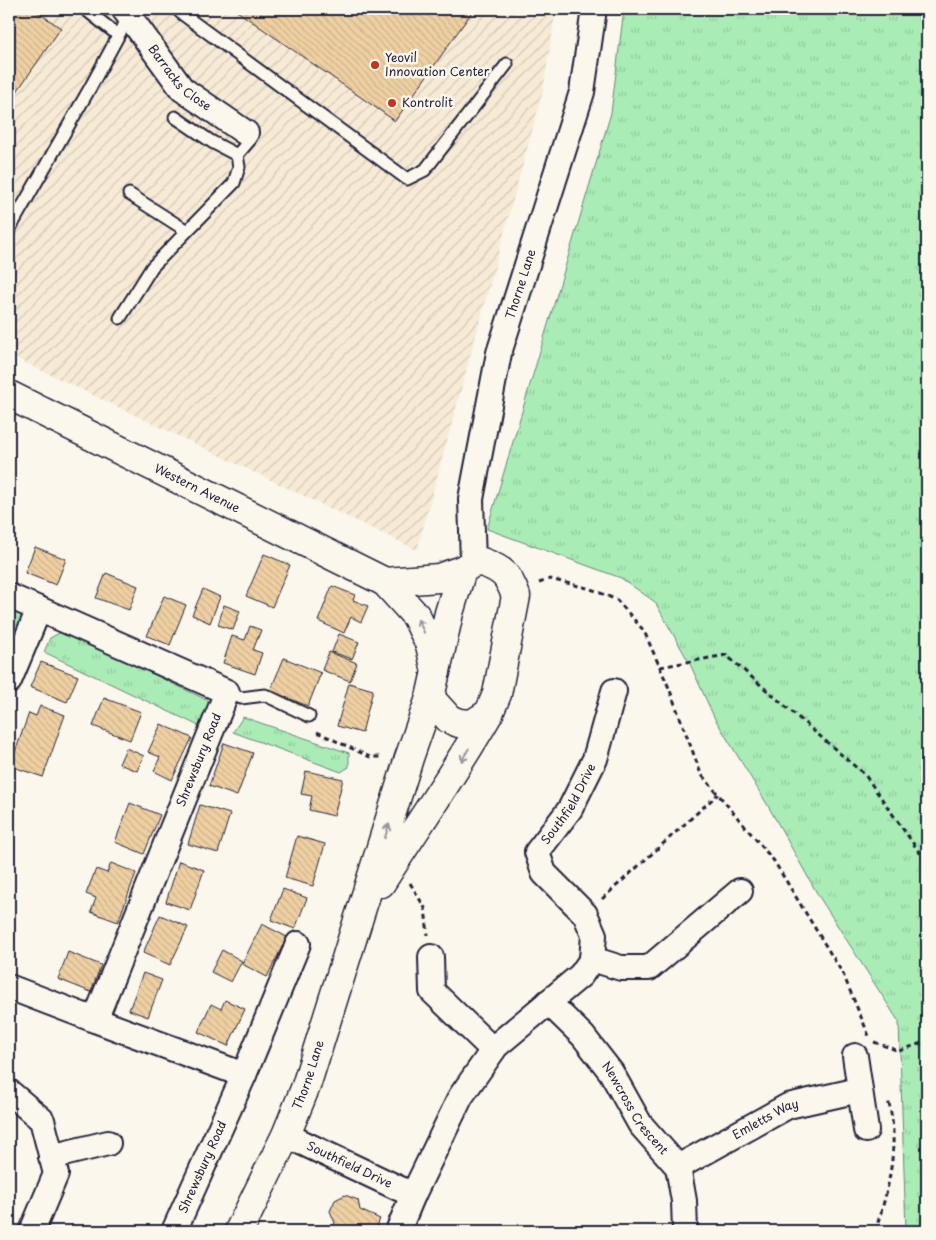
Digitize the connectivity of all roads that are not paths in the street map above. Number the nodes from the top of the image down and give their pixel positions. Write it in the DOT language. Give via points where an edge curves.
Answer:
graph roads {
  1 [pos="86,9"];
  2 [pos="178,9"];
  3 [pos="594,9"];
  4 [pos="124,20"];
  5 [pos="506,64"];
  6 [pos="176,118"];
  7 [pos="246,134"];
  8 [pos="237,156"];
  9 [pos="129,194"];
  10 [pos="9,230"];
  11 [pos="187,231"];
  12 [pos="120,318"];
  13 [pos="9,395"];
  14 [pos="467,567"];
  15 [pos="385,582"];
  16 [pos="9,596"];
  17 [pos="38,609"];
  18 [pos="14,652"];
  19 [pos="436,672"];
  20 [pos="9,681"];
  21 [pos="614,691"];
  22 [pos="227,692"];
  23 [pos="430,698"];
  24 [pos="489,713"];
  25 [pos="309,716"];
  26 [pos="740,891"];
  27 [pos="362,911"];
  28 [pos="298,944"];
  29 [pos="431,957"];
  30 [pos="592,959"];
  31 [pos="9,987"];
  32 [pos="548,1002"];
  33 [pos="95,1020"];
  34 [pos="866,1049"];
  35 [pos="493,1050"];
  36 [pos="244,1074"];
  37 [pos="859,1090"];
  38 [pos="9,1092"];
  39 [pos="866,1130"];
  40 [pos="286,1135"];
  41 [pos="108,1144"];
  42 [pos="51,1156"];
  43 [pos="678,1167"];
  44 [pos="413,1195"];
  45 [pos="32,1231"];
  46 [pos="174,1231"];
  47 [pos="239,1231"];
  48 [pos="398,1231"];
  49 [pos="685,1231"];
  1 -- 4 [label="lane"];
  2 -- 5 [label="lane" via="407,179 425,170"];
  3 -- 14 [label="street, Thorne Lane" via="582,92 499,353 471,499"];
  4 -- 7 [label="street, Barracks Close" via="182,89"];
  4 -- 10 [label="lane" via="90,88"];
  6 -- 8 [label="lane"];
  7 -- 8 [label="lane" via="249,141"];
  8 -- 11 [label="lane" via="239,166 234,183"];
  9 -- 11 [label="lane"];
  11 -- 12 [label="lane" via="152,267"];
  13 -- 15 [label="street, Western Avenue"];
  14 -- 15 [label="street" via="439,578"];
  14 -- 19 [label="street, Thorne Lane" via="455,589"];
  14 -- 24 [label="street, Thorne Lane" via="482,562 497,567 511,581 516,596 497,694"];
  19 -- 15 [label="street, Western Avenue, one-way" via="430,645 416,616"];
  16 -- 17 [label="street"];
  17 -- 18 [label="street"];
  17 -- 22 [label="street"];
  18 -- 20 [label="street"];
  19 -- 23 [label="street, Thorne Lane"];
  21 -- 30 [label="street, Southfield Drive" via="595,758 570,809 538,852 544,872 585,914 594,935"];
  22 -- 25 [label="lane" via="241,698 265,695"];
  22 -- 33 [label="street, Shrewsbury Road"];
  23 -- 24 [label="street" via="449,719 459,724 472,724"];
  27 -- 23 [label="street, Thorne Lane, one-way"];
  24 -- 27 [label="street, Thorne Lane, one-way"];
  26 -- 30 [label="street" via="649,968 621,968"];
  27 -- 40 [label="street, Thorne Lane" via="306,1086"];
  28 -- 36 [label="street, Shrewsbury Road"];
  29 -- 35 [label="street" via="432,991"];
  30 -- 32 [label="street" via="581,975"];
  31 -- 33 [label="street"];
  32 -- 35 [label="street"];
  32 -- 43 [label="street, Newcross Crescent" via="583,1036 610,1072 640,1124"];
  33 -- 36 [label="street"];
  34 -- 37 [label="street"];
  35 -- 44 [label="street" via="461,1096"];
  36 -- 46 [label="street, Shrewsbury Road"];
  37 -- 39 [label="street"];
  37 -- 43 [label="street, Emletts Way" via="788,1106"];
  38 -- 42 [label="street" via="42,1120"];
  40 -- 44 [label="street, Southfield Drive"];
  40 -- 47 [label="street, Thorne Lane"];
  41 -- 42 [label="street"];
  42 -- 45 [label="street" via="56,1174"];
  43 -- 49 [label="street, Newcross Crescent"];
  44 -- 48 [label="street"];
}
